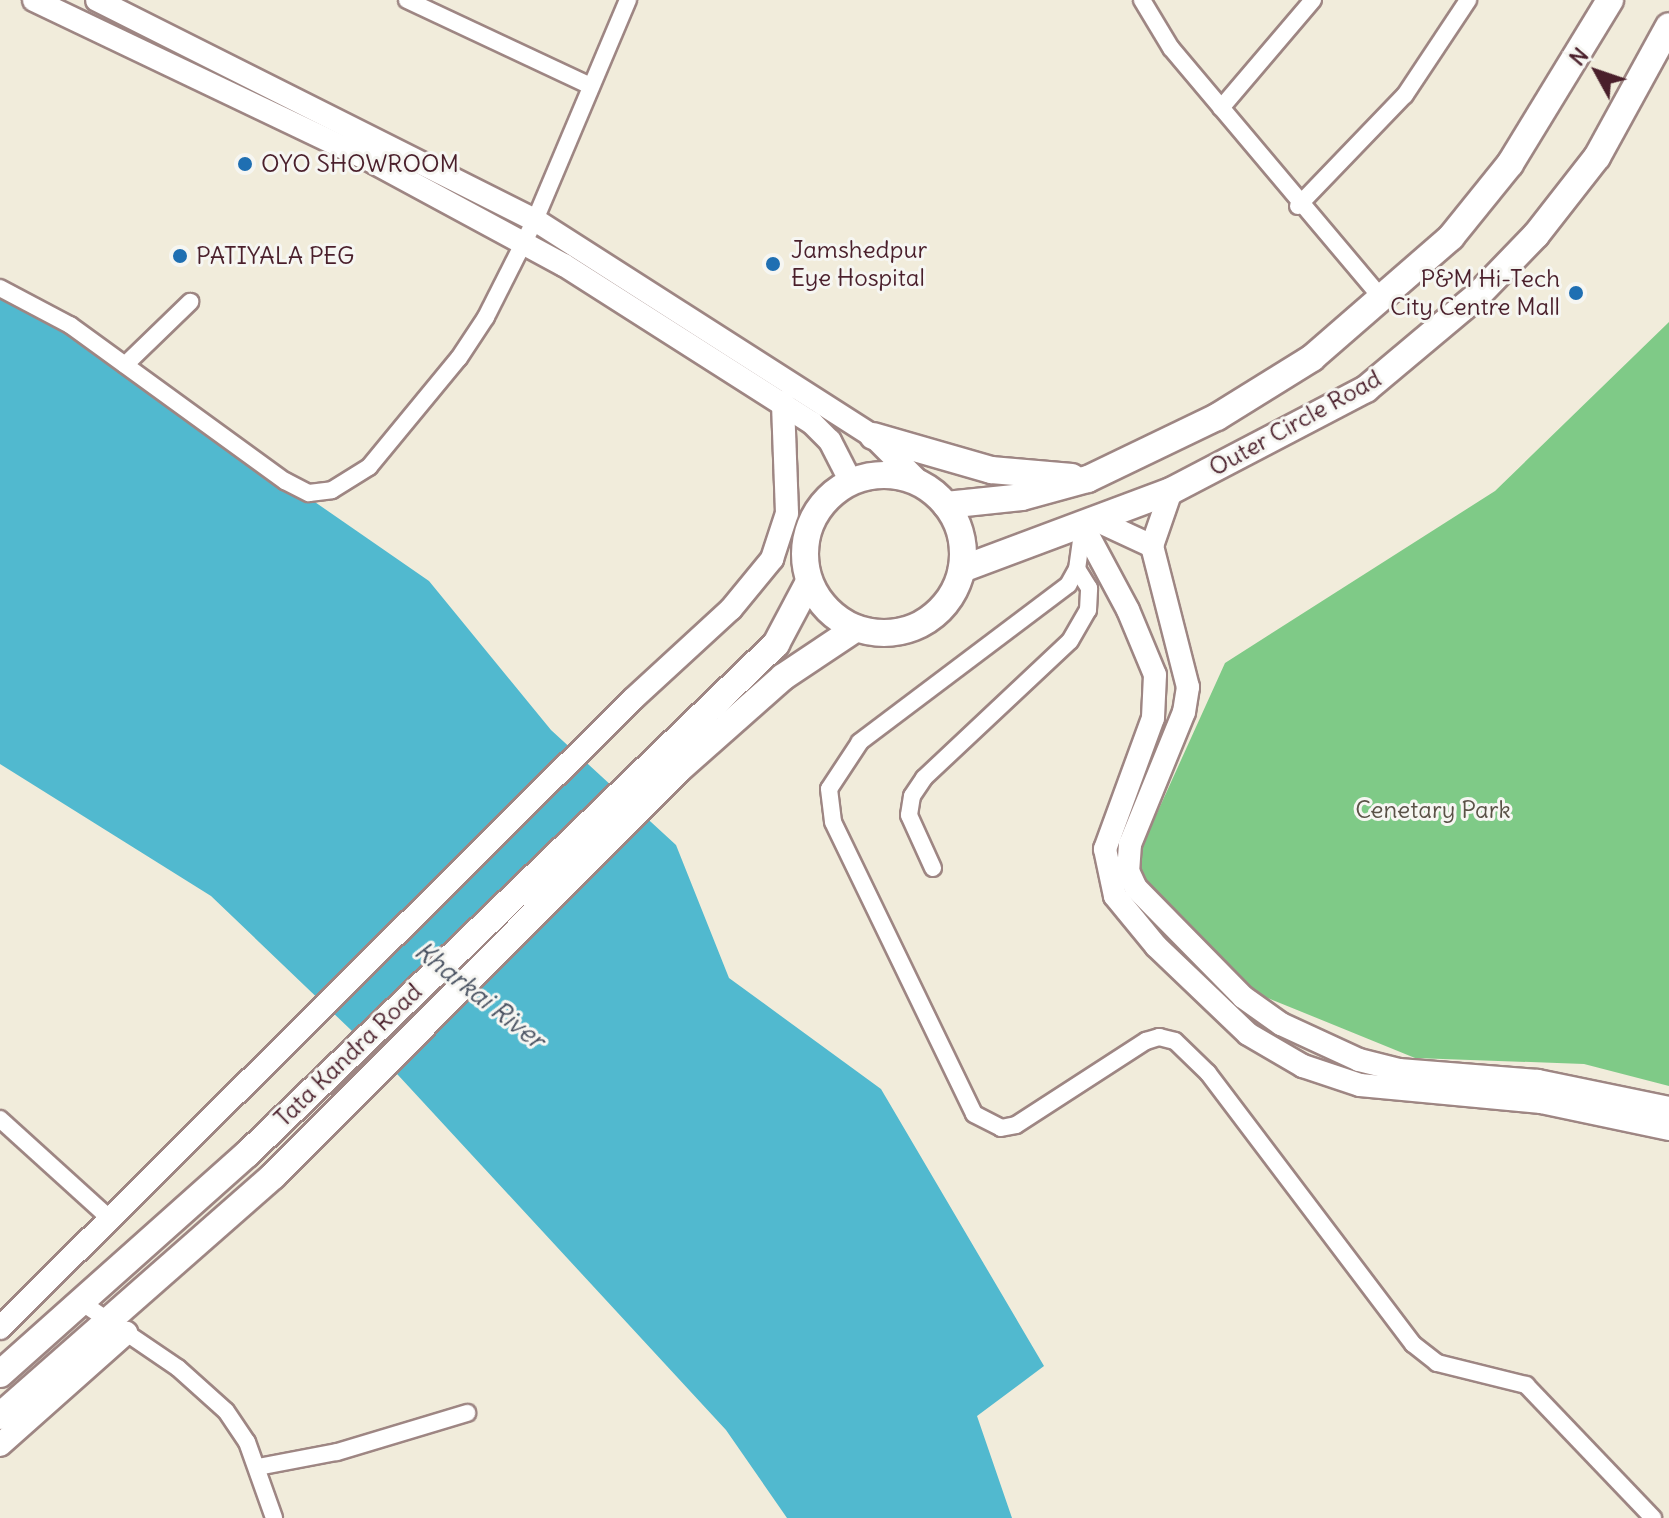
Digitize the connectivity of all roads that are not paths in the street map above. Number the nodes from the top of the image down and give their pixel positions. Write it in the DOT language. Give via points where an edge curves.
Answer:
graph roads {
  1 [pos="34,0"];
  2 [pos="97,0"];
  3 [pos="407,0"];
  4 [pos="628,0"];
  5 [pos="1142,0"];
  6 [pos="1313,0"];
  7 [pos="1468,0"];
  8 [pos="1610,0"];
  9 [pos="1669,26"];
  10 [pos="591,86"];
  11 [pos="1221,108"];
  12 [pos="1298,206"];
  13 [pos="535,220"];
  14 [pos="522,243"];
  15 [pos="0,288"];
  16 [pos="1383,300"];
  17 [pos="190,302"];
  18 [pos="125,365"];
  19 [pos="783,402"];
  20 [pos="873,436"];
  21 [pos="1082,481"];
  22 [pos="851,482"];
  23 [pos="920,483"];
  24 [pos="1171,491"];
  25 [pos="946,505"];
  26 [pos="1090,524"];
  27 [pos="1152,546"];
  28 [pos="962,569"];
  29 [pos="1077,569"];
  30 [pos="809,582"];
  31 [pos="855,629"];
  32 [pos="1180,649"];
  33 [pos="1150,659"];
  34 [pos="672,758"];
  35 [pos="933,868"];
  36 [pos="1669,1108"];
  37 [pos="0,1119"];
  38 [pos="1669,1129"];
  39 [pos="109,1218"];
  40 [pos="81,1302"];
  41 [pos="118,1326"];
  42 [pos="0,1328"];
  43 [pos="0,1374"];
  44 [pos="467,1413"];
  45 [pos="0,1416"];
  46 [pos="0,1445"];
  47 [pos="258,1467"];
  48 [pos="274,1518"];
  49 [pos="1653,1518"];
  1 -- 14 [label="street" via="375,163"];
  2 -- 13 [label="street"];
  3 -- 10 [label="street"];
  4 -- 10 [label="street"];
  5 -- 11 [label="street" via="1171,48"];
  6 -- 11 [label="street"];
  7 -- 12 [label="street" via="1405,95"];
  8 -- 16 [label="main road" via="1510,164 1451,237"];
  9 -- 24 [label="main road, Outer Circle Road" via="1597,157 1536,235 1477,296 1366,389"];
  10 -- 13 [label="street"];
  11 -- 12 [label="street"];
  12 -- 16 [label="street"];
  13 -- 14 [label="street"];
  13 -- 20 [label="street"];
  14 -- 18 [label="street" via="459,358 369,467 332,490 309,493 285,481"];
  14 -- 19 [label="street"];
  15 -- 18 [label="street" via="38,305"];
  16 -- 21 [label="main road" via="1312,358 1217,417"];
  17 -- 18 [label="street"];
  19 -- 22 [label="street" via="830,441"];
  19 -- 39 [label="street" via="787,513 772,559 731,609 633,699"];
  20 -- 21 [label="main road" via="991,470"];
  20 -- 23 [label="street"];
  21 -- 25 [label="main road" via="1022,497"];
  21 -- 26 [label="main road"];
  22 -- 23 [label="main road" via="897,476"];
  22 -- 30 [label="main road" via="831,495 812,520 804,550"];
  23 -- 25 [label="main road"];
  24 -- 26 [label="main road, Outer Circle Road"];
  24 -- 27 [label="street"];
  25 -- 28 [label="main road" via="961,535"];
  26 -- 27 [label="street"];
  26 -- 28 [label="main road, Outer Circle Road"];
  26 -- 29 [label="street"];
  26 -- 33 [label="street"];
  27 -- 32 [label="street" via="1164,610"];
  28 -- 31 [label="main road" via="948,601 923,624 889,634"];
  29 -- 35 [label="street" via="1089,588 1088,610 1070,641 924,778 912,796 909,815"];
  29 -- 49 [label="street" via="1068,585 860,742 829,789 833,822 974,1114 1001,1128 1016,1125 1146,1041 1175,1041 1208,1073 1422,1353 1437,1363 1526,1385"];
  30 -- 31 [label="main road" via="827,611"];
  30 -- 34 [label="main road, Tata Kandra Road" via="776,644"];
  31 -- 34 [label="main road"];
  32 -- 33 [label="street"];
  32 -- 36 [label="street" via="1188,687 1184,712 1130,844 1128,871 1136,888 1243,997 1302,1035 1359,1060 1399,1070 1538,1081"];
  33 -- 38 [label="street" via="1155,675 1153,718 1110,826 1106,869 1131,921 1203,994 1281,1057 1360,1085 1541,1102"];
  34 -- 40 [label="main road, Tata Kandra Road"];
  34 -- 41 [label="main road" via="273,1176"];
  37 -- 39 [label="street"];
  39 -- 42 [label="street"];
  40 -- 41 [label="street"];
  40 -- 43 [label="main road, Tata Kandra Road"];
  41 -- 45 [label="main road"];
  41 -- 46 [label="street"];
  41 -- 47 [label="street" via="178,1368 226,1411"];
  44 -- 47 [label="street" via="337,1452"];
  47 -- 48 [label="street"];
}
